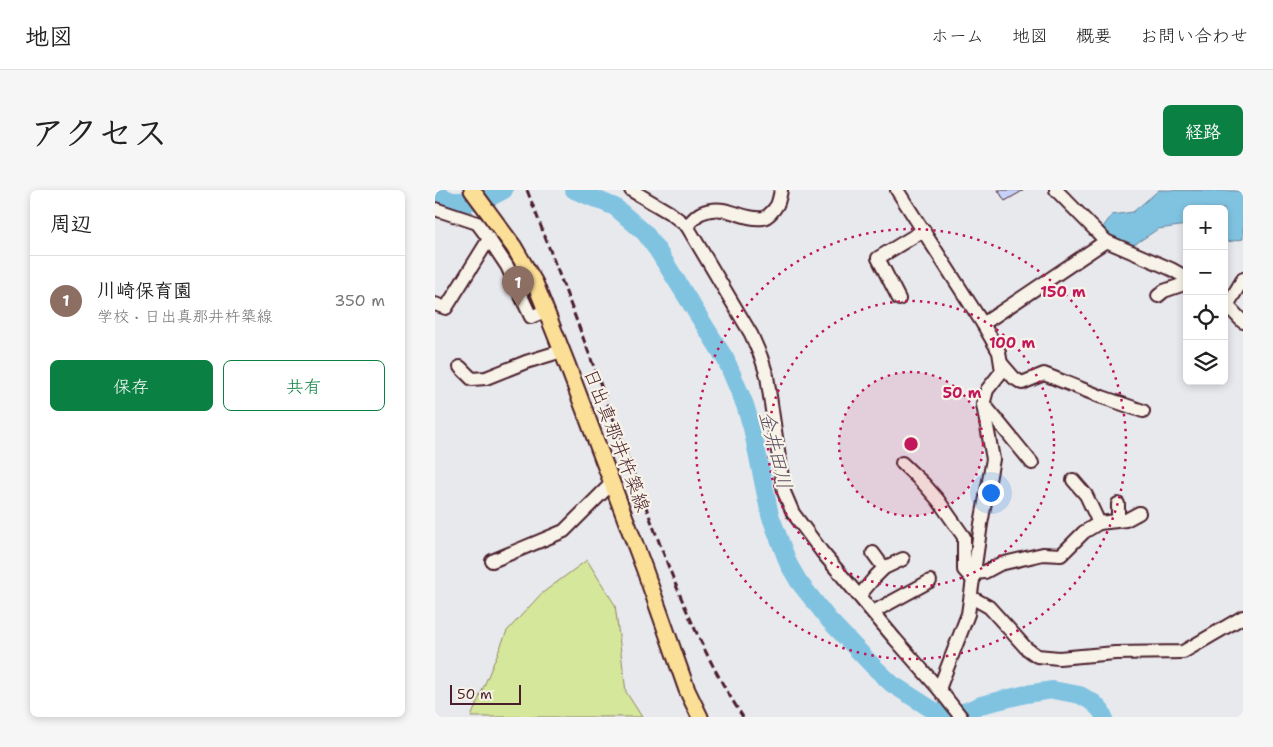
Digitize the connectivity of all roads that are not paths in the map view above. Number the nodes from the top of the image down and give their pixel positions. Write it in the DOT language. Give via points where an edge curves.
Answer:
graph roads {
  1 [pos="472,190"];
  2 [pos="631,190"];
  3 [pos="781,190"];
  4 [pos="897,190"];
  5 [pos="1056,190"];
  6 [pos="435,209"];
  7 [pos="687,226"];
  8 [pos="924,230"];
  9 [pos="489,239"];
  10 [pos="1106,241"];
  11 [pos="1183,276"];
  12 [pos="1243,279"];
  13 [pos="1183,284"];
  14 [pos="1158,296"];
  15 [pos="899,299"];
  16 [pos="1228,300"];
  17 [pos="435,304"];
  18 [pos="1228,305"];
  19 [pos="545,311"];
  20 [pos="1243,322"];
  21 [pos="983,324"];
  22 [pos="562,351"];
  23 [pos="1001,363"];
  24 [pos="460,367"];
  25 [pos="983,403"];
  26 [pos="1143,411"];
  27 [pos="902,463"];
  28 [pos="1032,463"];
  29 [pos="1073,480"];
  30 [pos="612,483"];
  31 [pos="1118,504"];
  32 [pos="1139,513"];
  33 [pos="1118,520"];
  34 [pos="1099,523"];
  35 [pos="873,553"];
  36 [pos="903,559"];
  37 [pos="492,561"];
  38 [pos="884,568"];
  39 [pos="974,577"];
  40 [pos="930,581"];
  41 [pos="860,596"];
  42 [pos="971,597"];
  43 [pos="873,612"];
  44 [pos="1243,617"];
  45 [pos="942,693"];
  46 [pos="700,717"];
  47 [pos="961,717"];
  1 -- 19 [label="main road, 日出真那井杵築線" via="514,247 535,283"];
  2 -- 7 [label="street"];
  3 -- 7 [label="street" via="777,205 763,218 723,209 700,213"];
  4 -- 8 [label="street"];
  5 -- 10 [label="street"];
  6 -- 9 [label="street" via="477,223"];
  7 -- 41 [label="street" via="751,334 761,357 767,376 784,492 793,513"];
  8 -- 15 [label="street" via="878,258"];
  8 -- 21 [label="street"];
  9 -- 17 [label="street" via="446,308"];
  9 -- 19 [label="street" via="507,266 531,316"];
  10 -- 11 [label="street"];
  10 -- 21 [label="street"];
  12 -- 16 [label="street"];
  13 -- 14 [label="street"];
  18 -- 20 [label="street"];
  19 -- 22 [label="main road, 日出真那井杵築線"];
  21 -- 23 [label="street" via="999,352"];
  22 -- 24 [label="street" via="487,378 472,379"];
  22 -- 30 [label="main road, 日出真那井杵築線"];
  23 -- 25 [label="street" via="1003,371 987,390"];
  23 -- 26 [label="street" via="1022,383 1043,374"];
  25 -- 28 [label="street"];
  25 -- 39 [label="street" via="993,459"];
  27 -- 39 [label="street" via="938,500 963,537 964,570"];
  29 -- 34 [label="street" via="1086,495"];
  30 -- 37 [label="street" via="564,530"];
  30 -- 46 [label="main road, 日出真那井杵築線" via="687,690"];
  31 -- 33 [label="street"];
  32 -- 33 [label="street" via="1126,520"];
  33 -- 34 [label="street"];
  34 -- 39 [label="street" via="1084,532 1061,555 1043,554 1000,564"];
  35 -- 38 [label="street"];
  36 -- 38 [label="street"];
  38 -- 41 [label="street"];
  39 -- 42 [label="street"];
  40 -- 43 [label="street"];
  41 -- 43 [label="street"];
  42 -- 44 [label="street" via="989,607 1037,656 1059,658 1183,652"];
  42 -- 45 [label="street"];
  43 -- 45 [label="street"];
  45 -- 47 [label="street"];
}
